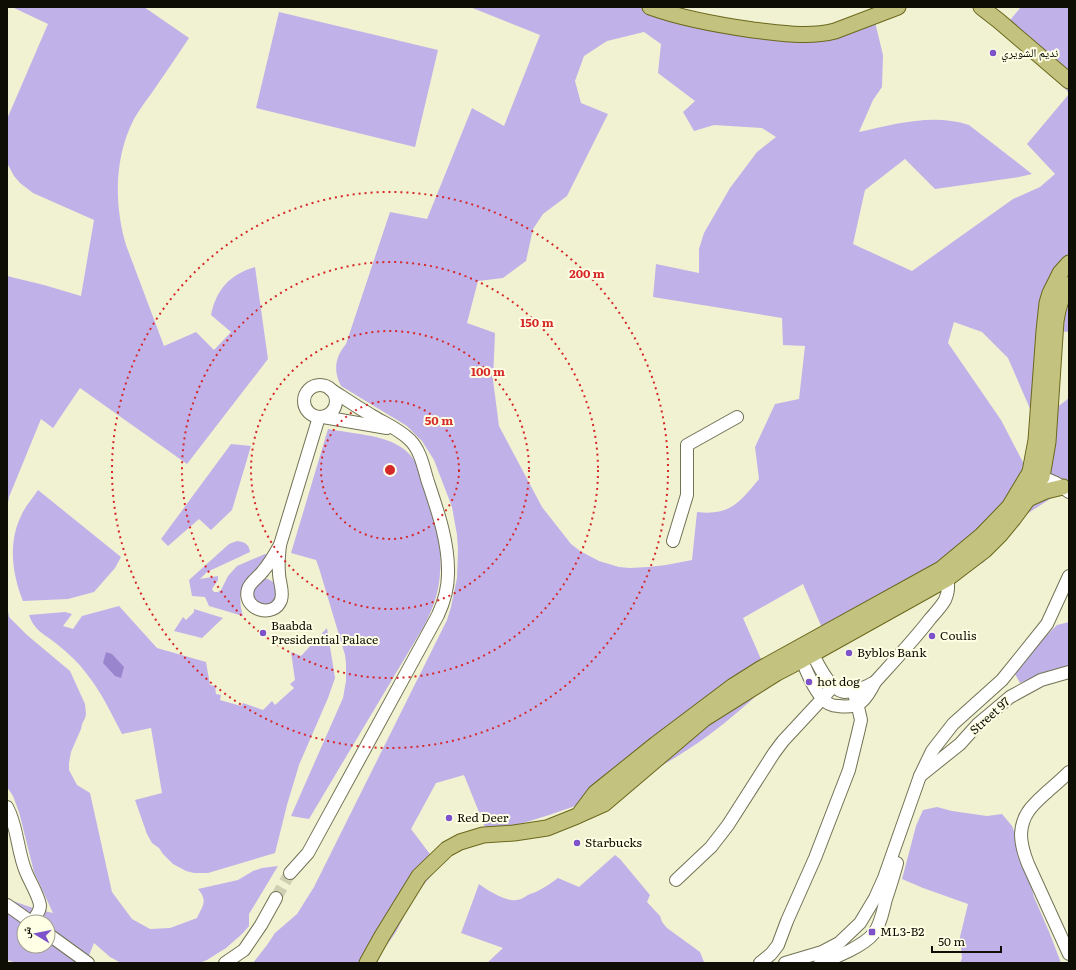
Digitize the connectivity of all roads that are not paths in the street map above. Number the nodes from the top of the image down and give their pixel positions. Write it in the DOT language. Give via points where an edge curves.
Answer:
graph roads {
  1 [pos="650,7"];
  2 [pos="898,7"];
  3 [pos="981,7"];
  4 [pos="1069,81"];
  5 [pos="1069,263"];
  6 [pos="1069,284"];
  7 [pos="330,389"];
  8 [pos="321,417"];
  9 [pos="737,417"];
  10 [pos="396,430"];
  11 [pos="1036,474"];
  12 [pos="1066,489"];
  13 [pos="1028,499"];
  14 [pos="673,541"];
  15 [pos="280,545"];
  16 [pos="944,574"];
  17 [pos="1069,576"];
  18 [pos="805,652"];
  19 [pos="821,670"];
  20 [pos="1069,672"];
  21 [pos="810,677"];
  22 [pos="875,682"];
  23 [pos="833,686"];
  24 [pos="849,691"];
  25 [pos="822,699"];
  26 [pos="858,705"];
  27 [pos="843,707"];
  28 [pos="1069,772"];
  29 [pos="923,774"];
  30 [pos="7,807"];
  31 [pos="290,873"];
  32 [pos="676,880"];
  33 [pos="276,898"];
  34 [pos="7,905"];
  35 [pos="20,914"];
  36 [pos="37,914"];
  37 [pos="56,940"];
  38 [pos="778,945"];
  39 [pos="1069,954"];
  40 [pos="88,963"];
  41 [pos="225,963"];
  42 [pos="367,963"];
  43 [pos="760,963"];
  44 [pos="785,963"];
  45 [pos="820,963"];
  1 -- 2 [label="main road" via="731,27 802,35 826,34"];
  3 -- 4 [label="main road"];
  5 -- 11 [label="main road" via="1060,272 1047,303 1036,440"];
  6 -- 11 [label="main road" via="1058,306 1048,442"];
  7 -- 8 [label="street" via="335,396 336,405 331,413"];
  7 -- 8 [label="street" via="317,385 306,393 305,406 310,414"];
  7 -- 10 [label="street"];
  8 -- 10 [label="street"];
  8 -- 15 [label="street"];
  9 -- 14 [label="street" via="687,445 687,495"];
  10 -- 31 [label="street" via="407,437 416,449 437,509 448,563 444,599 438,615 308,853"];
  11 -- 12 [label="street"];
  11 -- 13 [label="main road"];
  11 -- 16 [label="main road" via="1009,507"];
  12 -- 13 [label="main road" via="1046,491"];
  13 -- 16 [label="main road" via="985,550"];
  15 -- 15 [label="street" via="268,565 248,589 249,602 259,610 273,609 282,598 278,568"];
  16 -- 18 [label="main road"];
  16 -- 22 [label="street" via="948,590 940,608"];
  17 -- 29 [label="street" via="1046,624 1002,680 953,724 932,751"];
  18 -- 19 [label="street"];
  18 -- 21 [label="street"];
  18 -- 42 [label="main road" via="760,669 733,686 595,794 577,816 547,828 470,838 447,849 419,876"];
  19 -- 21 [label="street"];
  19 -- 23 [label="street"];
  20 -- 29 [label="street, Street 97" via="1041,680 1010,697 978,724 960,744"];
  21 -- 25 [label="street"];
  22 -- 24 [label="street"];
  22 -- 26 [label="street" via="869,694"];
  23 -- 24 [label="street" via="840,691"];
  23 -- 25 [label="street"];
  24 -- 26 [label="street"];
  24 -- 27 [label="street"];
  25 -- 27 [label="street" via="829,704"];
  25 -- 32 [label="street" via="783,741 711,847"];
  26 -- 27 [label="street"];
  26 -- 38 [label="street" via="860,726 849,770"];
  28 -- 39 [label="street" via="1031,806 1025,816 1021,834 1028,864"];
  29 -- 44 [label="street" via="884,878 860,923 839,943 822,952"];
  29 -- 45 [label="street" via="877,927 863,942 839,956"];
  30 -- 36 [label="street" via="16,829 25,870 40,905"];
  33 -- 41 [label="street" via="244,950"];
  34 -- 35 [label="street"];
  37 -- 40 [label="street"];
  38 -- 43 [label="street"];
  38 -- 44 [label="street"];
}
